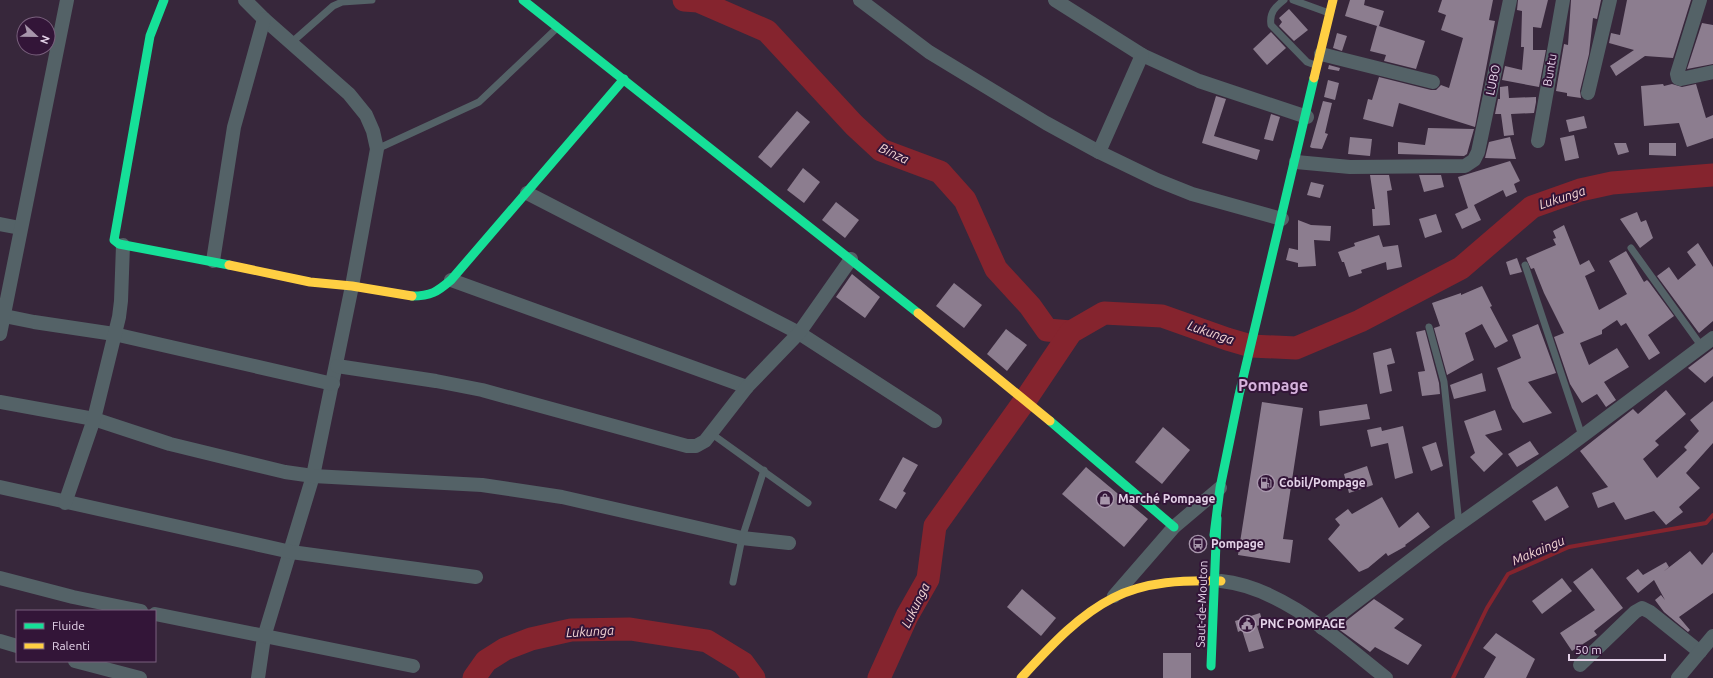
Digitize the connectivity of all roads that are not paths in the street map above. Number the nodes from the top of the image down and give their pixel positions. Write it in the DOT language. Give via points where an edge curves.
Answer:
graph roads {
  1 [pos="67,0"];
  2 [pos="164,0"];
  3 [pos="245,0"];
  4 [pos="372,0"];
  5 [pos="523,0"];
  6 [pos="860,0"];
  7 [pos="1055,0"];
  8 [pos="1284,0"];
  9 [pos="1293,0"];
  10 [pos="1333,0"];
  11 [pos="1510,0"];
  12 [pos="1563,0"];
  13 [pos="1610,0"];
  14 [pos="1700,0"];
  15 [pos="1331,14"];
  16 [pos="264,19"];
  17 [pos="558,27"];
  18 [pos="291,43"];
  19 [pos="1142,54"];
  20 [pos="1320,60"];
  21 [pos="1713,72"];
  22 [pos="624,79"];
  23 [pos="1433,82"];
  24 [pos="1588,93"];
  25 [pos="1307,117"];
  26 [pos="1538,141"];
  27 [pos="377,149"];
  28 [pos="1099,152"];
  29 [pos="1296,162"];
  30 [pos="527,193"];
  31 [pos="1282,219"];
  32 [pos="0,224"];
  33 [pos="20,228"];
  34 [pos="123,244"];
  35 [pos="1631,248"];
  36 [pos="851,259"];
  37 [pos="213,261"];
  38 [pos="1525,265"];
  39 [pos="451,280"];
  40 [pos="352,286"];
  41 [pos="2,316"];
  42 [pos="1429,327"];
  43 [pos="799,333"];
  44 [pos="0,334"];
  45 [pos="114,334"];
  46 [pos="1713,338"];
  47 [pos="1702,347"];
  48 [pos="337,366"];
  49 [pos="333,384"];
  50 [pos="747,387"];
  51 [pos="0,402"];
  52 [pos="94,419"];
  53 [pos="935,421"];
  54 [pos="712,434"];
  55 [pos="1582,436"];
  56 [pos="764,470"];
  57 [pos="313,476"];
  58 [pos="0,486"];
  59 [pos="1220,488"];
  60 [pos="65,502"];
  61 [pos="808,503"];
  62 [pos="1217,518"];
  63 [pos="1459,524"];
  64 [pos="1174,527"];
  65 [pos="742,538"];
  66 [pos="789,543"];
  67 [pos="291,552"];
  68 [pos="476,577"];
  69 [pos="0,578"];
  70 [pos="1206,581"];
  71 [pos="1221,581"];
  72 [pos="733,582"];
  73 [pos="1113,598"];
  74 [pos="136,610"];
  75 [pos="156,614"];
  76 [pos="1322,628"];
  77 [pos="1713,636"];
  78 [pos="264,637"];
  79 [pos="0,641"];
  80 [pos="16,646"];
  81 [pos="1700,652"];
  82 [pos="77,662"];
  83 [pos="1580,665"];
  84 [pos="413,666"];
  85 [pos="1211,666"];
  86 [pos="100,673"];
  87 [pos="140,678"];
  88 [pos="258,678"];
  89 [pos="1021,678"];
  90 [pos="1211,678"];
  91 [pos="1386,678"];
  92 [pos="1678,678"];
  1 -- 33 [label="street"];
  2 -- 34 [label="street" via="150,36 113,238 115,243"];
  3 -- 16 [label="street"];
  4 -- 18 [label="lane" via="342,2 333,6"];
  5 -- 17 [label="street"];
  6 -- 28 [label="street" via="929,52"];
  7 -- 19 [label="street"];
  8 -- 20 [label="lane" via="1272,10 1271,25 1307,62"];
  9 -- 15 [label="lane"];
  10 -- 15 [label="street"];
  11 -- 29 [label="street, LUBO" via="1478,152 1474,160 1465,166 1350,167"];
  12 -- 26 [label="street, Buntu"];
  13 -- 24 [label="street"];
  14 -- 21 [label="street" via="1677,74 1681,79"];
  15 -- 20 [label="street"];
  16 -- 18 [label="street"];
  16 -- 37 [label="street" via="234,127"];
  17 -- 22 [label="street"];
  17 -- 27 [label="lane" via="479,102"];
  18 -- 27 [label="street" via="349,94 366,115"];
  19 -- 25 [label="street" via="1199,81"];
  19 -- 28 [label="street"];
  20 -- 23 [label="street"];
  20 -- 25 [label="street"];
  22 -- 30 [label="street"];
  22 -- 36 [label="street"];
  25 -- 29 [label="street"];
  27 -- 40 [label="street"];
  28 -- 31 [label="street" via="1192,194"];
  29 -- 31 [label="street"];
  30 -- 39 [label="street"];
  30 -- 43 [label="street"];
  31 -- 59 [label="street"];
  32 -- 33 [label="street"];
  33 -- 41 [label="street"];
  34 -- 37 [label="street"];
  34 -- 45 [label="street" via="121,301"];
  35 -- 47 [label="lane"];
  36 -- 43 [label="street"];
  36 -- 64 [label="street" via="1035,408"];
  37 -- 40 [label="street" via="310,282"];
  38 -- 55 [label="lane"];
  39 -- 40 [label="street" via="438,291 426,296"];
  39 -- 50 [label="street"];
  40 -- 48 [label="street"];
  41 -- 44 [label="street"];
  41 -- 45 [label="street"];
  42 -- 63 [label="lane" via="1444,382"];
  43 -- 50 [label="street"];
  43 -- 53 [label="street"];
  45 -- 49 [label="street"];
  45 -- 52 [label="street"];
  46 -- 47 [label="street"];
  47 -- 55 [label="street"];
  48 -- 49 [label="street"];
  48 -- 54 [label="street" via="436,380 482,390 687,446 696,446"];
  49 -- 57 [label="street"];
  50 -- 54 [label="street"];
  51 -- 52 [label="street"];
  52 -- 57 [label="street" via="170,444 285,472"];
  52 -- 60 [label="street"];
  54 -- 56 [label="lane"];
  55 -- 63 [label="street"];
  56 -- 61 [label="lane"];
  56 -- 65 [label="lane"];
  57 -- 65 [label="street" via="482,485 562,497"];
  57 -- 67 [label="street"];
  58 -- 60 [label="street"];
  59 -- 62 [label="street"];
  59 -- 64 [label="street"];
  60 -- 67 [label="street"];
  62 -- 70 [label="street"];
  62 -- 71 [label="street"];
  62 -- 85 [label="street, Saut-de-Mouton, bridge"];
  63 -- 76 [label="street"];
  64 -- 73 [label="street"];
  65 -- 66 [label="street"];
  65 -- 72 [label="lane"];
  67 -- 68 [label="street"];
  67 -- 78 [label="street"];
  69 -- 74 [label="street"];
  70 -- 71 [label="street"];
  70 -- 73 [label="street" via="1141,588"];
  70 -- 85 [label="street"];
  71 -- 76 [label="street" via="1246,585 1263,592"];
  71 -- 85 [label="street"];
  73 -- 89 [label="street" via="1084,618"];
  75 -- 78 [label="street"];
  76 -- 91 [label="street"];
  77 -- 81 [label="street"];
  78 -- 84 [label="street"];
  78 -- 88 [label="street"];
  79 -- 80 [label="street"];
  81 -- 83 [label="street" via="1642,608"];
  81 -- 92 [label="street"];
  82 -- 86 [label="street"];
  85 -- 90 [label="street"];
  86 -- 87 [label="street"];
}
